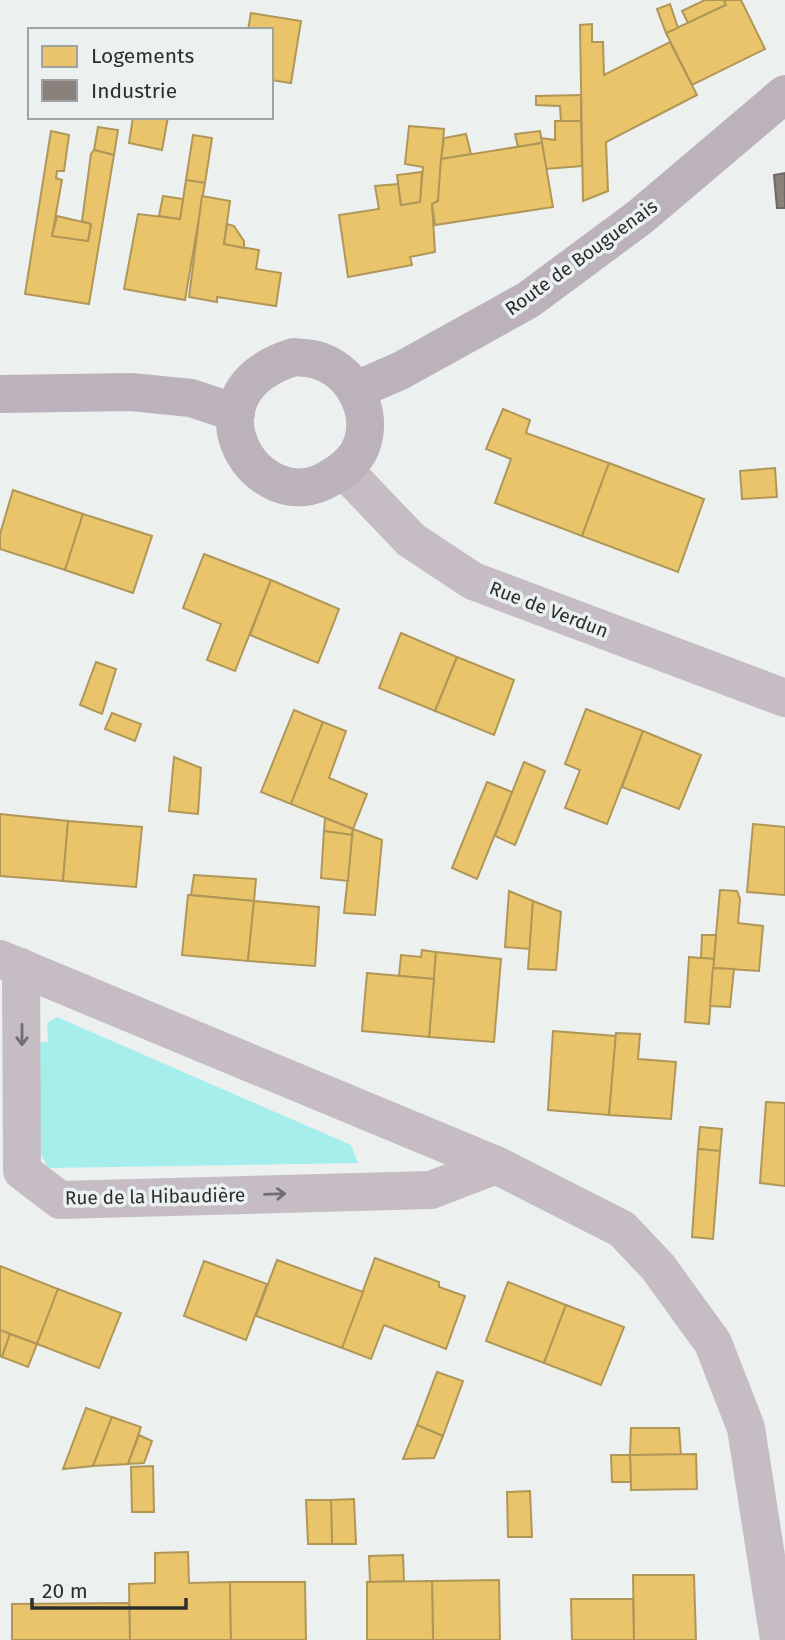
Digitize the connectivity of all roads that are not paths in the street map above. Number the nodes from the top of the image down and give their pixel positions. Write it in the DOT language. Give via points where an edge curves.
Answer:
graph roads {
  1 [pos="785,94"];
  2 [pos="356,390"];
  3 [pos="0,394"];
  4 [pos="236,413"];
  5 [pos="344,470"];
  6 [pos="785,698"];
  7 [pos="11,963"];
  8 [pos="496,1165"];
  9 [pos="779,1640"];
  1 -- 2 [label="street, Route de Bouguenais" via="640,217 528,300 400,371"];
  2 -- 4 [label="street" via="340,371 318,360 294,357 270,365 250,380 236,401"];
  2 -- 5 [label="street" via="364,410 364,432 358,453"];
  3 -- 4 [label="street" via="131,392 191,398"];
  4 -- 5 [label="street" via="235,430 244,457 264,477 291,486 320,485"];
  5 -- 6 [label="street, Rue de Verdun" via="411,540 473,581"];
  7 -- 8 [label="street, Rue de la Hibaudière"];
  7 -- 8 [label="street, Rue de la Hibaudière, one-way" via="22,1171 60,1200 431,1190"];
  8 -- 9 [label="street, Rue de la Hibaudière" via="622,1229 658,1267 713,1343 746,1428"];
}
